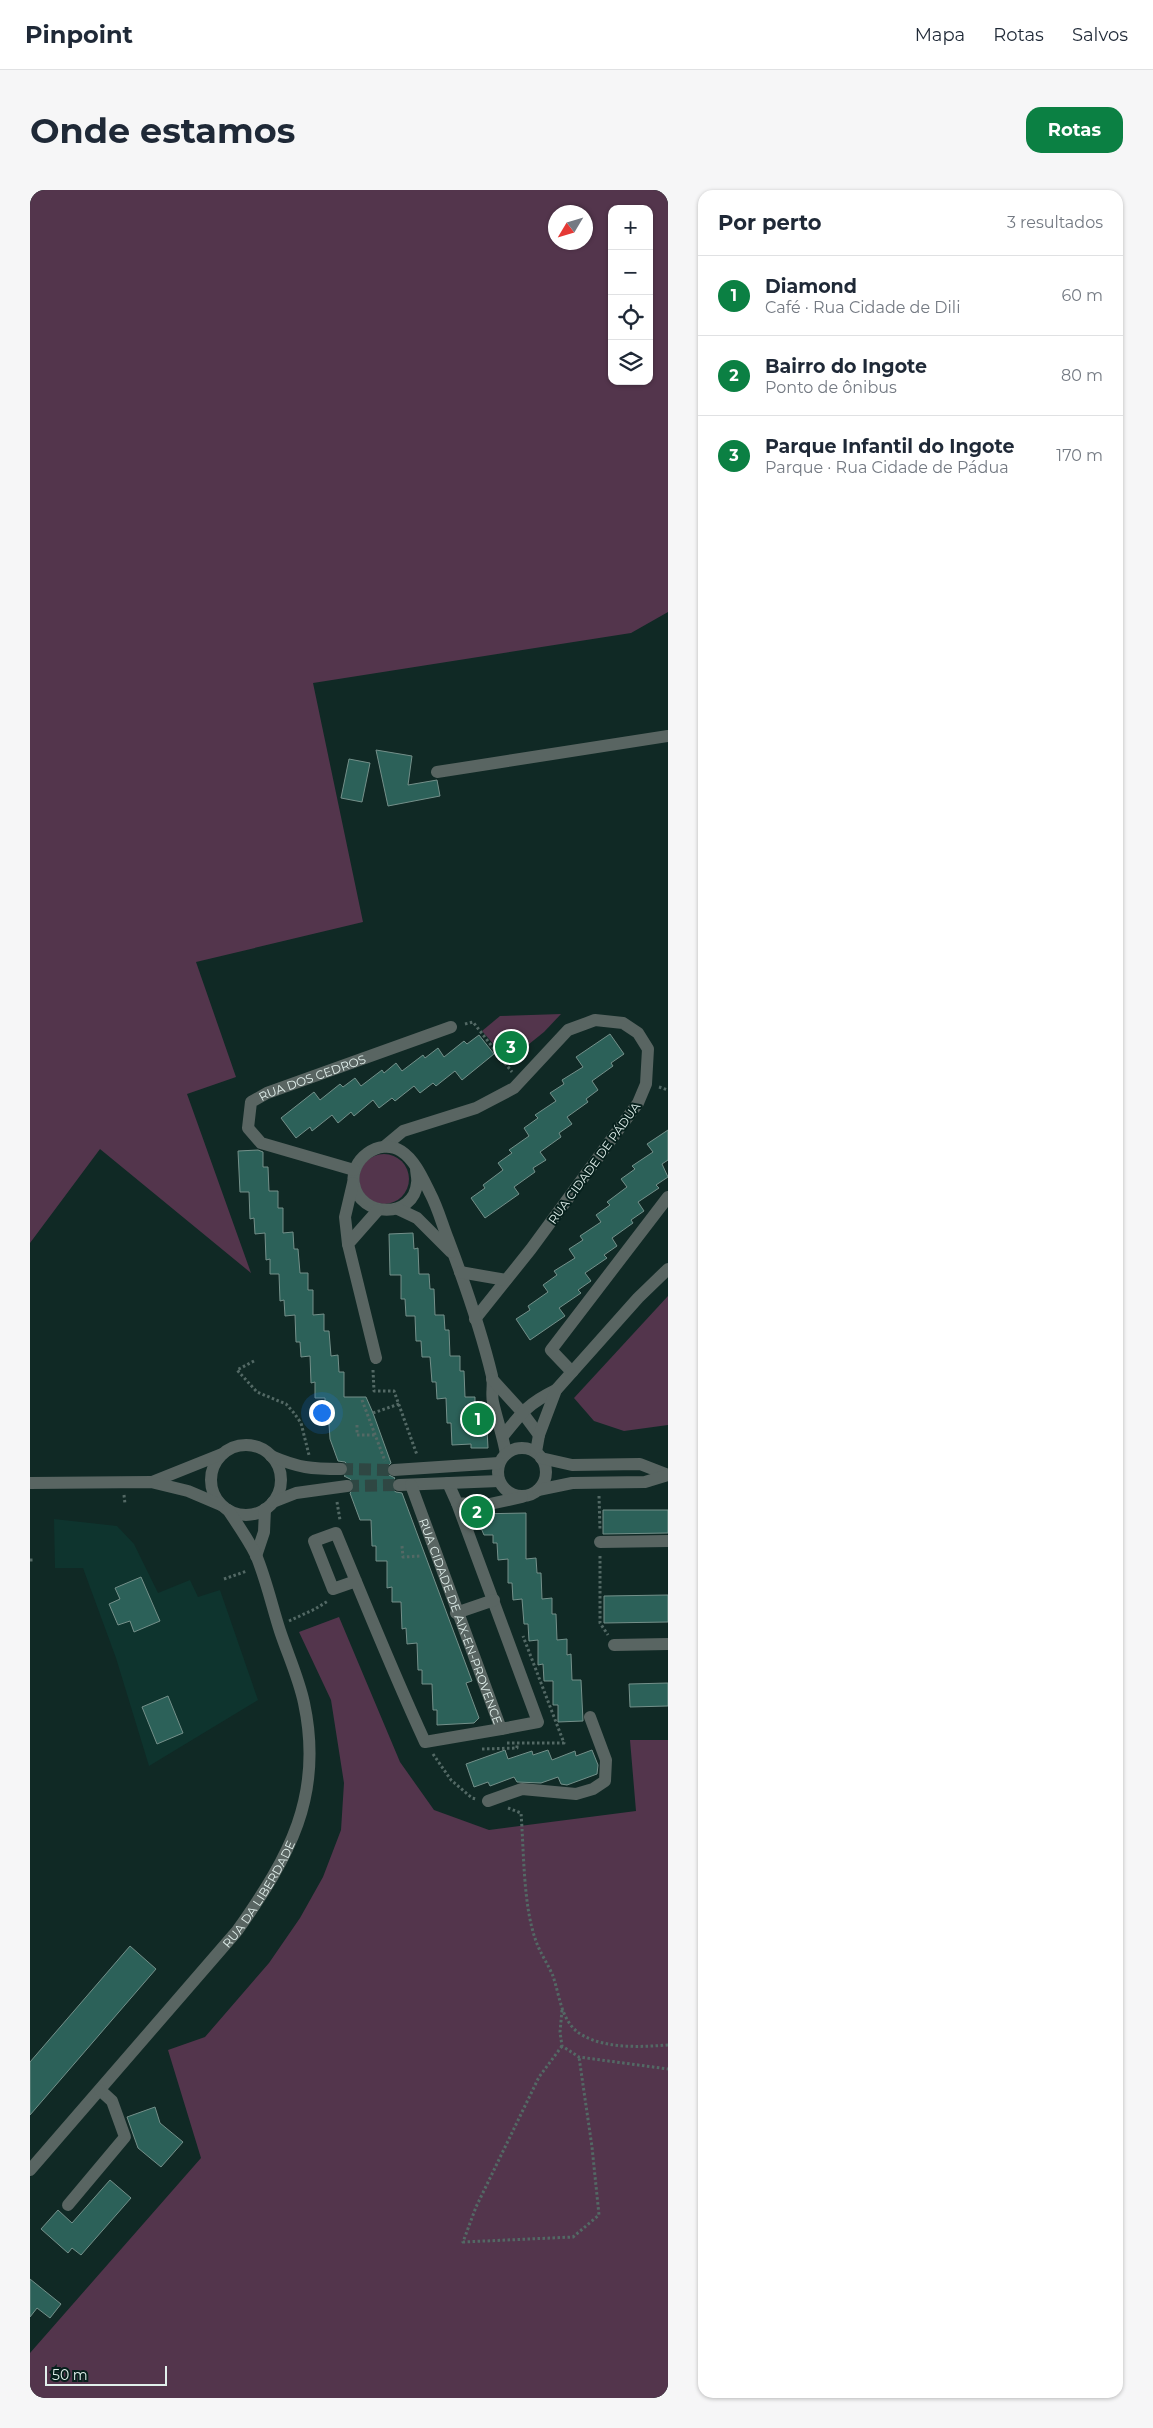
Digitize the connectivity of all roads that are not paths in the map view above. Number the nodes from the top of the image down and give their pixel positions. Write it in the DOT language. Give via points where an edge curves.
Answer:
graph roads {
  1 [pos="668,736"];
  2 [pos="438,772"];
  3 [pos="451,1027"];
  4 [pos="385,1146"];
  5 [pos="416,1168"];
  6 [pos="354,1177"];
  7 [pos="668,1197"];
  8 [pos="398,1209"];
  9 [pos="378,1210"];
  10 [pos="348,1244"];
  11 [pos="454,1255"];
  12 [pos="668,1269"];
  13 [pos="460,1272"];
  14 [pos="506,1280"];
  15 [pos="475,1319"];
  16 [pos="376,1358"];
  17 [pos="572,1372"];
  18 [pos="492,1378"];
  19 [pos="556,1390"];
  20 [pos="522,1412"];
  21 [pos="539,1435"];
  22 [pos="503,1436"];
  23 [pos="222,1454"];
  24 [pos="539,1455"];
  25 [pos="271,1456"];
  26 [pos="503,1458"];
  27 [pos="341,1469"];
  28 [pos="394,1470"];
  29 [pos="668,1475"];
  30 [pos="500,1481"];
  31 [pos="151,1482"];
  32 [pos="30,1483"];
  33 [pos="448,1484"];
  34 [pos="341,1486"];
  35 [pos="538,1490"];
  36 [pos="523,1496"];
  37 [pos="457,1503"];
  38 [pos="269,1506"];
  39 [pos="224,1507"];
  40 [pos="668,1541"];
  41 [pos="600,1542"];
  42 [pos="258,1561"];
  43 [pos="356,1581"];
  44 [pos="494,1600"];
  45 [pos="456,1612"];
  46 [pos="668,1644"];
  47 [pos="614,1645"];
  48 [pos="590,1717"];
  49 [pos="501,1729"];
  50 [pos="488,1801"];
  51 [pos="100,2090"];
  52 [pos="30,2170"];
  53 [pos="68,2205"];
  1 -- 2 [label="street"];
  3 -- 6 [label="street, RUA DOS CEDROS" via="267,1093 252,1102 248,1128 261,1143"];
  4 -- 5 [label="street" via="398,1149"];
  4 -- 6 [label="street" via="372,1149 361,1158"];
  4 -- 14 [label="street, RUA CIDADE DE PÁDUA" via="403,1131 476,1108 514,1088 568,1030 595,1020 623,1023 638,1033 648,1049 646,1084 638,1104"];
  5 -- 8 [label="street" via="417,1184 411,1199"];
  5 -- 11 [label="street" via="432,1196"];
  6 -- 9 [label="street" via="358,1195 367,1205"];
  6 -- 10 [label="street" via="346,1217"];
  7 -- 17 [label="street" via="551,1350"];
  8 -- 9 [label="street"];
  8 -- 11 [label="street" via="416,1218"];
  9 -- 10 [label="street"];
  10 -- 16 [label="street"];
  11 -- 13 [label="street"];
  12 -- 17 [label="street"];
  13 -- 14 [label="street"];
  13 -- 15 [label="street"];
  14 -- 15 [label="street, RUA CIDADE DE PÁDUA"];
  15 -- 18 [label="street"];
  17 -- 19 [label="street"];
  18 -- 20 [label="street"];
  18 -- 22 [label="street" via="492,1400"];
  19 -- 20 [label="street" via="534,1401"];
  19 -- 21 [label="street"];
  20 -- 21 [label="street"];
  20 -- 22 [label="street"];
  21 -- 24 [label="street"];
  22 -- 26 [label="street"];
  23 -- 25 [label="street" via="241,1445 252,1445"];
  23 -- 31 [label="street"];
  23 -- 39 [label="street" via="215,1463 211,1485"];
  24 -- 26 [label="street" via="521,1448"];
  24 -- 29 [label="street" via="572,1465 640,1464"];
  24 -- 35 [label="street" via="545,1464 546,1478"];
  25 -- 27 [label="street" via="314,1470"];
  25 -- 38 [label="street" via="280,1470 281,1479 277,1496"];
  26 -- 28 [label="street"];
  26 -- 30 [label="street"];
  29 -- 35 [label="street" via="645,1482 572,1482"];
  30 -- 33 [label="street"];
  30 -- 36 [label="street" via="509,1493"];
  31 -- 32 [label="street"];
  31 -- 39 [label="street" via="188,1490"];
  33 -- 37 [label="street, RUA CIDADE DE AIX-EN-PROVENCE"];
  33 -- 45 [label="street, RUA CIDADE DE AIX-EN-PROVENCE" via="405,1485"];
  34 -- 38 [label="street" via="296,1493"];
  35 -- 36 [label="street"];
  36 -- 37 [label="street" via="485,1505"];
  37 -- 44 [label="street, RUA CIDADE DE AIX-EN-PROVENCE"];
  38 -- 39 [label="street" via="246,1515"];
  38 -- 42 [label="street"];
  39 -- 42 [label="street, RUA DA LIBERDADE"];
  40 -- 41 [label="street"];
  42 -- 51 [label="street, RUA DA LIBERDADE" via="304,1702 310,1739 310,1773 302,1812 287,1853 238,1931"];
  43 -- 43 [label="street" via="336,1532 314,1541 333,1589"];
  43 -- 49 [label="street" via="425,1742"];
  44 -- 45 [label="street"];
  44 -- 49 [label="street, RUA CIDADE DE AIX-EN-PROVENCE" via="538,1722"];
  45 -- 49 [label="street, RUA CIDADE DE AIX-EN-PROVENCE"];
  46 -- 47 [label="street"];
  48 -- 50 [label="street" via="606,1760 605,1781 593,1790 576,1794 522,1790"];
  51 -- 52 [label="street, RUA DA LIBERDADE"];
  51 -- 53 [label="street" via="112,2101 125,2137"];
}
